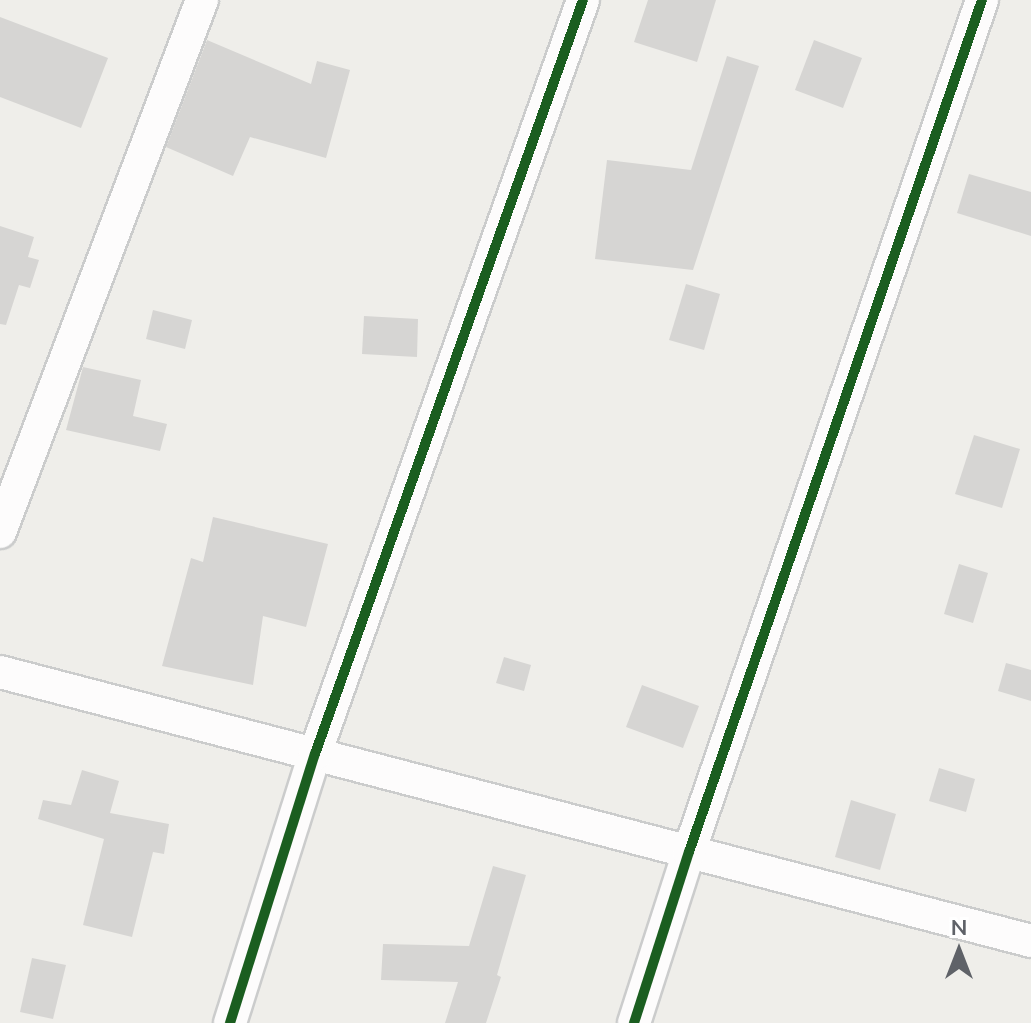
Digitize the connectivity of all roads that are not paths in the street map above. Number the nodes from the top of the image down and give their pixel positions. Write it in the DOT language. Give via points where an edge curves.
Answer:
graph roads {
  1 [pos="202,0"];
  2 [pos="583,0"];
  3 [pos="982,0"];
  4 [pos="0,532"];
  5 [pos="0,672"];
  6 [pos="315,754"];
  7 [pos="689,852"];
  8 [pos="1031,941"];
  9 [pos="230,1023"];
  10 [pos="634,1023"];
  1 -- 4 [label="street"];
  2 -- 6 [label="street"];
  3 -- 7 [label="street"];
  5 -- 6 [label="street"];
  6 -- 7 [label="street"];
  6 -- 9 [label="street"];
  7 -- 8 [label="street"];
  7 -- 10 [label="street"];
}
